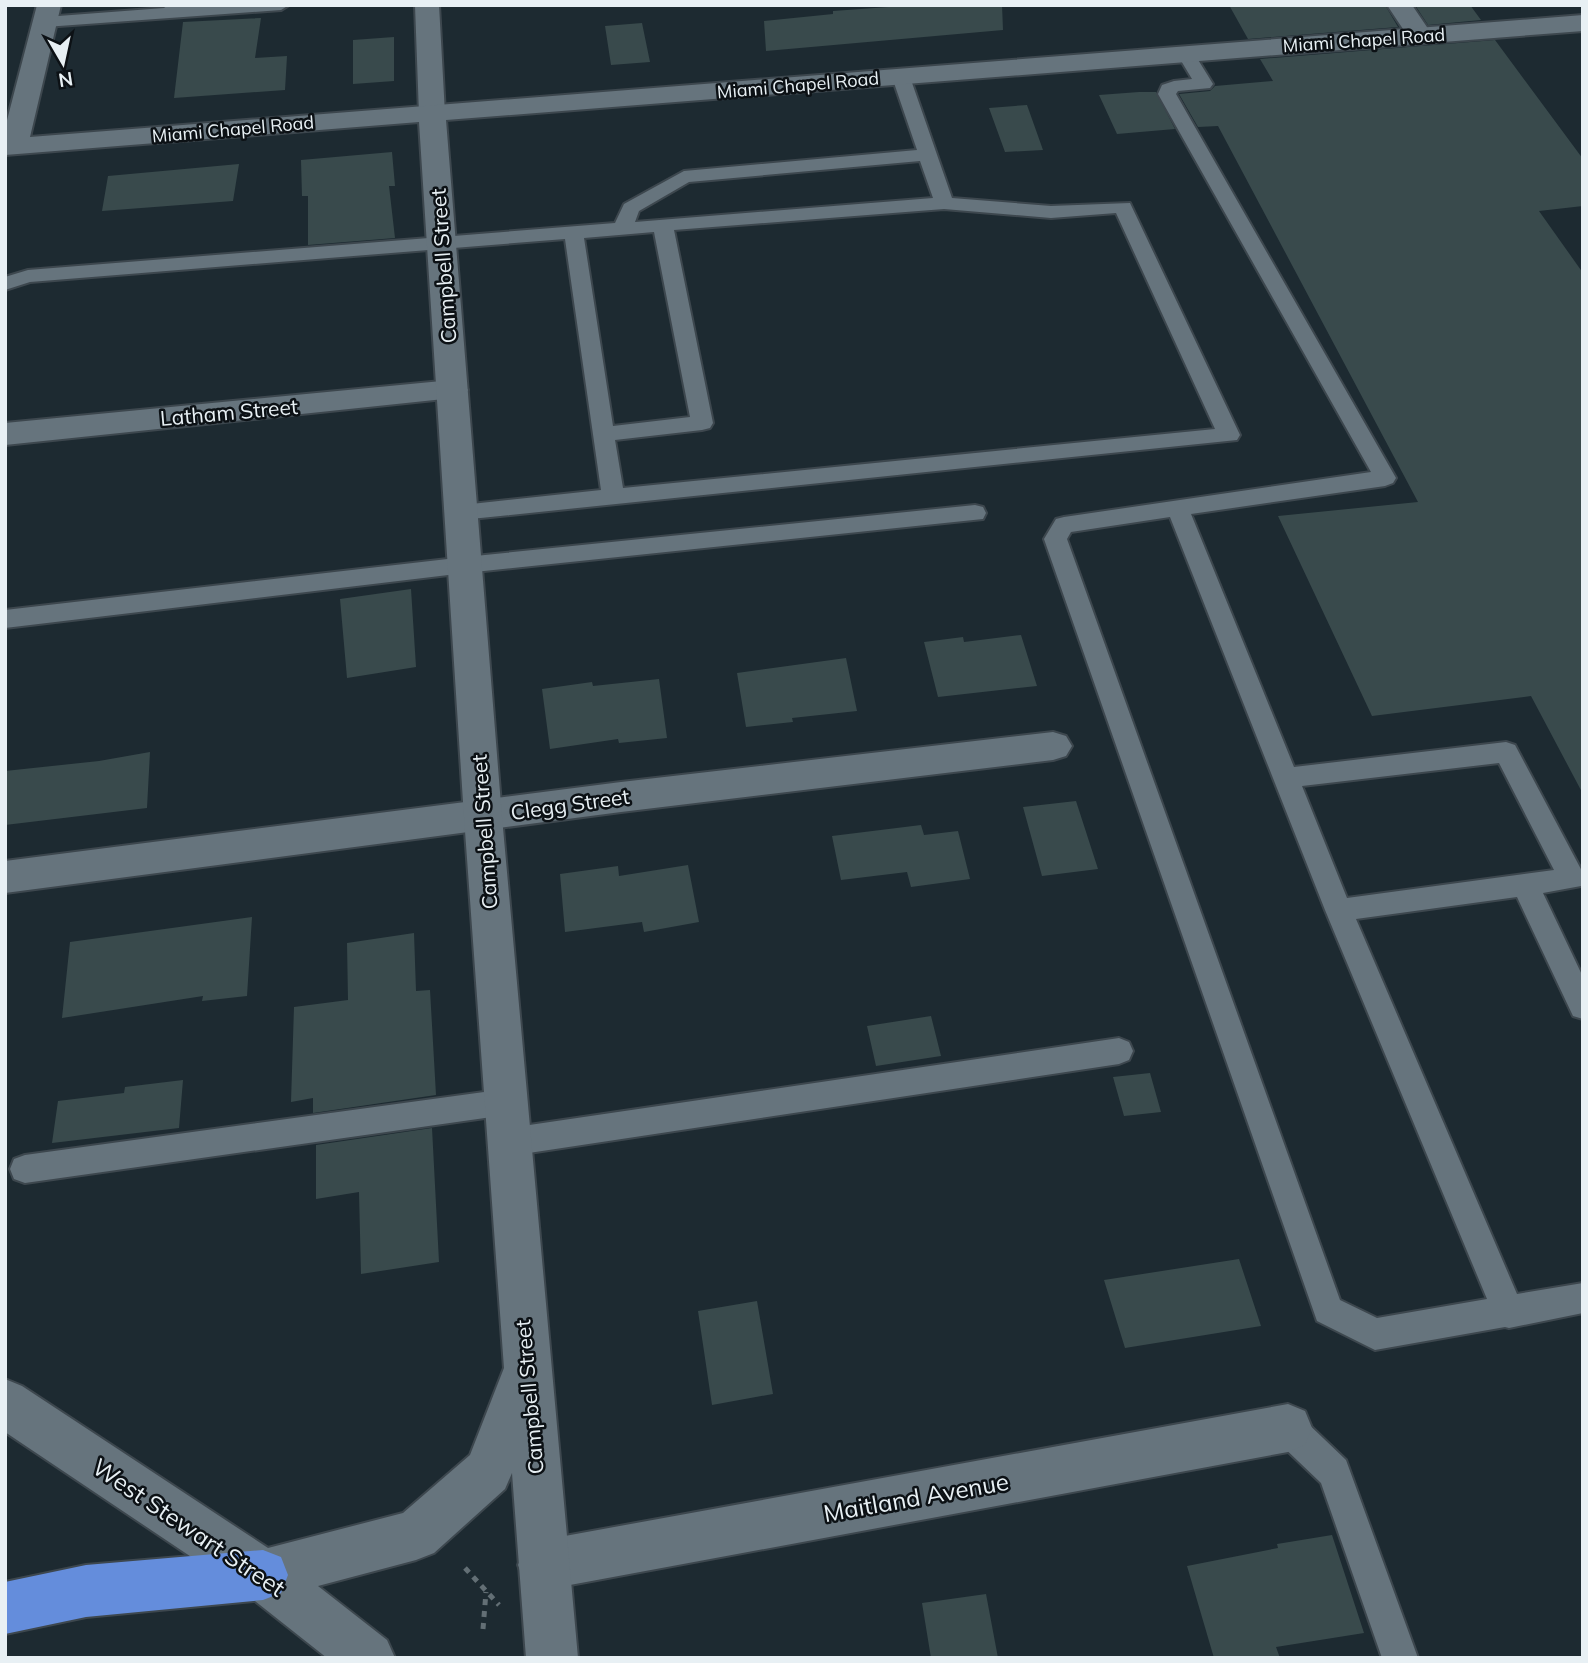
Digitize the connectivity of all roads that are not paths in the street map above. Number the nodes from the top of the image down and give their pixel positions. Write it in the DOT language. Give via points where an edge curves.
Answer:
graph roads {
  1 [pos="281,5"];
  2 [pos="427,5"];
  3 [pos="1399,5"];
  4 [pos="174,9"];
  5 [pos="47,14"];
  6 [pos="1583,23"];
  7 [pos="1420,36"];
  8 [pos="1186,54"];
  9 [pos="901,76"];
  10 [pos="432,114"];
  11 [pos="10,147"];
  12 [pos="928,155"];
  13 [pos="944,203"];
  14 [pos="663,226"];
  15 [pos="623,229"];
  16 [pos="574,233"];
  17 [pos="442,242"];
  18 [pos="5,284"];
  19 [pos="452,390"];
  20 [pos="5,434"];
  21 [pos="604,434"];
  22 [pos="613,497"];
  23 [pos="1178,509"];
  24 [pos="461,512"];
  25 [pos="975,513"];
  26 [pos="465,565"];
  27 [pos="5,620"];
  28 [pos="1053,746"];
  29 [pos="1287,778"];
  30 [pos="483,817"];
  31 [pos="5,877"];
  32 [pos="1525,885"];
  33 [pos="1339,910"];
  34 [pos="1583,1007"];
  35 [pos="1119,1051"];
  36 [pos="506,1102"];
  37 [pos="509,1142"];
  38 [pos="25,1169"];
  39 [pos="1583,1298"];
  40 [pos="1509,1313"];
  41 [pos="527,1370"];
  42 [pos="5,1402"];
  43 [pos="1288,1428"];
  44 [pos="543,1565"];
  45 [pos="263,1576"];
  46 [pos="5,1608"];
  47 [pos="369,1658"];
  48 [pos="552,1658"];
  49 [pos="1400,1658"];
  1 -- 4 [label="lane"];
  2 -- 10 [label="street, Campbell Street"];
  3 -- 7 [label="street"];
  4 -- 5 [label="lane"];
  5 -- 11 [label="street"];
  6 -- 7 [label="street, Miami Chapel Road"];
  7 -- 8 [label="street, Miami Chapel Road"];
  8 -- 9 [label="street, Miami Chapel Road"];
  8 -- 23 [label="lane" via="1204,84 1174,86 1167,94 1385,478"];
  9 -- 10 [label="street, Miami Chapel Road"];
  9 -- 12 [label="lane"];
  10 -- 11 [label="street, Miami Chapel Road"];
  10 -- 17 [label="street, Campbell Street"];
  12 -- 13 [label="lane"];
  12 -- 15 [label="lane" via="684,177 631,208"];
  13 -- 14 [label="lane"];
  13 -- 22 [label="lane" via="1051,212 1123,207 1229,435"];
  14 -- 15 [label="lane"];
  14 -- 21 [label="lane" via="702,423"];
  15 -- 16 [label="lane"];
  16 -- 17 [label="lane"];
  16 -- 21 [label="lane"];
  17 -- 18 [label="lane" via="28,276"];
  17 -- 19 [label="street, Campbell Street"];
  19 -- 20 [label="street, Latham Street"];
  19 -- 24 [label="street, Campbell Street"];
  21 -- 22 [label="lane"];
  22 -- 24 [label="lane"];
  23 -- 29 [label="lane"];
  23 -- 40 [label="lane" via="1064,525 1055,539 1328,1310 1375,1334"];
  24 -- 26 [label="street, Campbell Street"];
  25 -- 26 [label="lane"];
  26 -- 27 [label="lane"];
  26 -- 30 [label="street, Campbell Street"];
  28 -- 30 [label="street, Clegg Street"];
  29 -- 32 [label="lane" via="1506,752 1572,878"];
  29 -- 33 [label="lane"];
  30 -- 31 [label="street, Clegg Street"];
  30 -- 36 [label="street, Campbell Street"];
  32 -- 33 [label="lane"];
  32 -- 34 [label="lane"];
  33 -- 40 [label="lane"];
  35 -- 37 [label="lane"];
  36 -- 37 [label="street, Campbell Street"];
  36 -- 38 [label="lane"];
  37 -- 41 [label="street, Campbell Street"];
  39 -- 40 [label="lane"];
  41 -- 44 [label="street, Campbell Street"];
  41 -- 45 [label="street" via="488,1472 416,1535"];
  42 -- 45 [label="street, West Stewart Street"];
  43 -- 44 [label="street, Maitland Avenue"];
  43 -- 49 [label="lane" via="1334,1472"];
  44 -- 48 [label="street, Campbell Street"];
  45 -- 46 [label="highway" via="86,1591"];
  45 -- 47 [label="street, West Stewart Street"];
}
